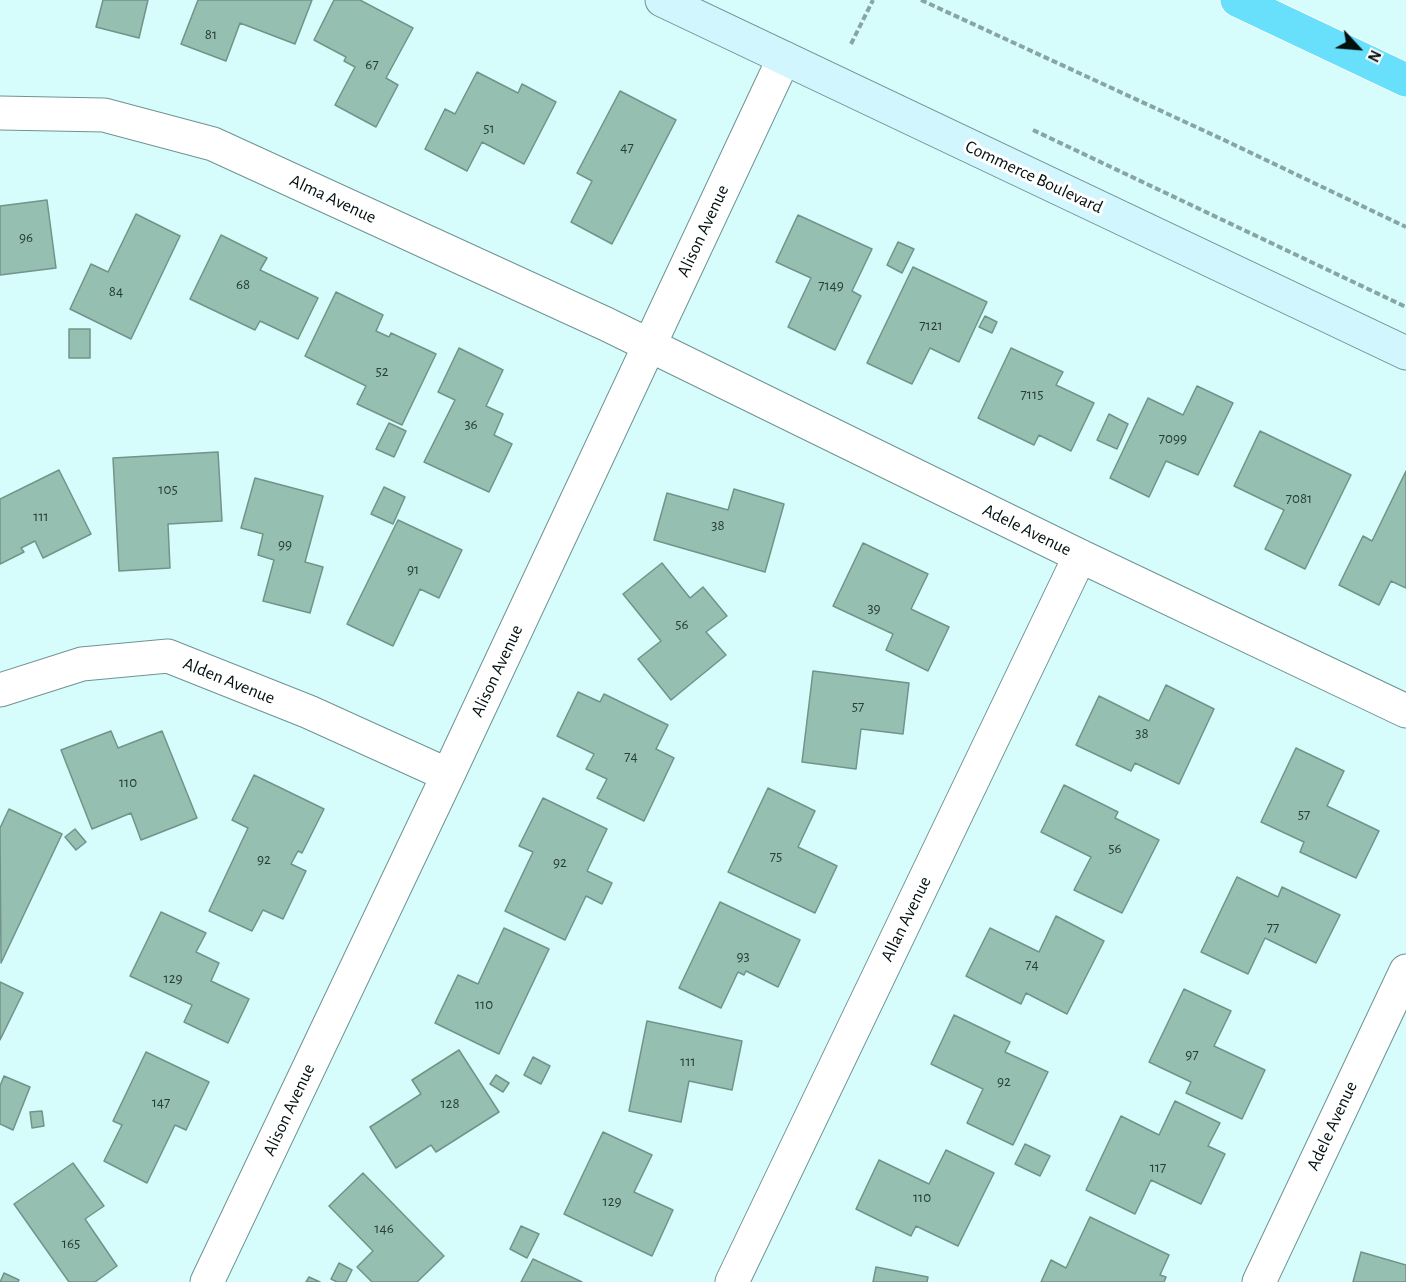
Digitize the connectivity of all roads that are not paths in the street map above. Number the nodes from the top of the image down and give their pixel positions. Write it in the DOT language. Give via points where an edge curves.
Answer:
graph roads {
  1 [pos="662,0"];
  2 [pos="1237,0"];
  3 [pos="783,58"];
  4 [pos="1406,80"];
  5 [pos="0,113"];
  6 [pos="649,346"];
  7 [pos="1406,353"];
  8 [pos="1080,556"];
  9 [pos="0,690"];
  10 [pos="1406,711"];
  11 [pos="448,775"];
  12 [pos="1406,971"];
  13 [pos="207,1282"];
  14 [pos="732,1282"];
  15 [pos="1259,1282"];
  1 -- 3 [label="street, Commerce Boulevard"];
  2 -- 4 [label="highway"];
  3 -- 6 [label="street, Alison Avenue"];
  3 -- 7 [label="street, Commerce Boulevard"];
  5 -- 6 [label="street, Alma Avenue" via="104,116 213,144"];
  6 -- 8 [label="street, Adele Avenue"];
  6 -- 11 [label="street, Alison Avenue"];
  8 -- 10 [label="street, Adele Avenue"];
  8 -- 14 [label="street, Allan Avenue"];
  9 -- 11 [label="street, Alden Avenue" via="82,664 168,656 309,712"];
  11 -- 13 [label="street, Alison Avenue"];
  12 -- 15 [label="street, Adele Avenue"];
}
